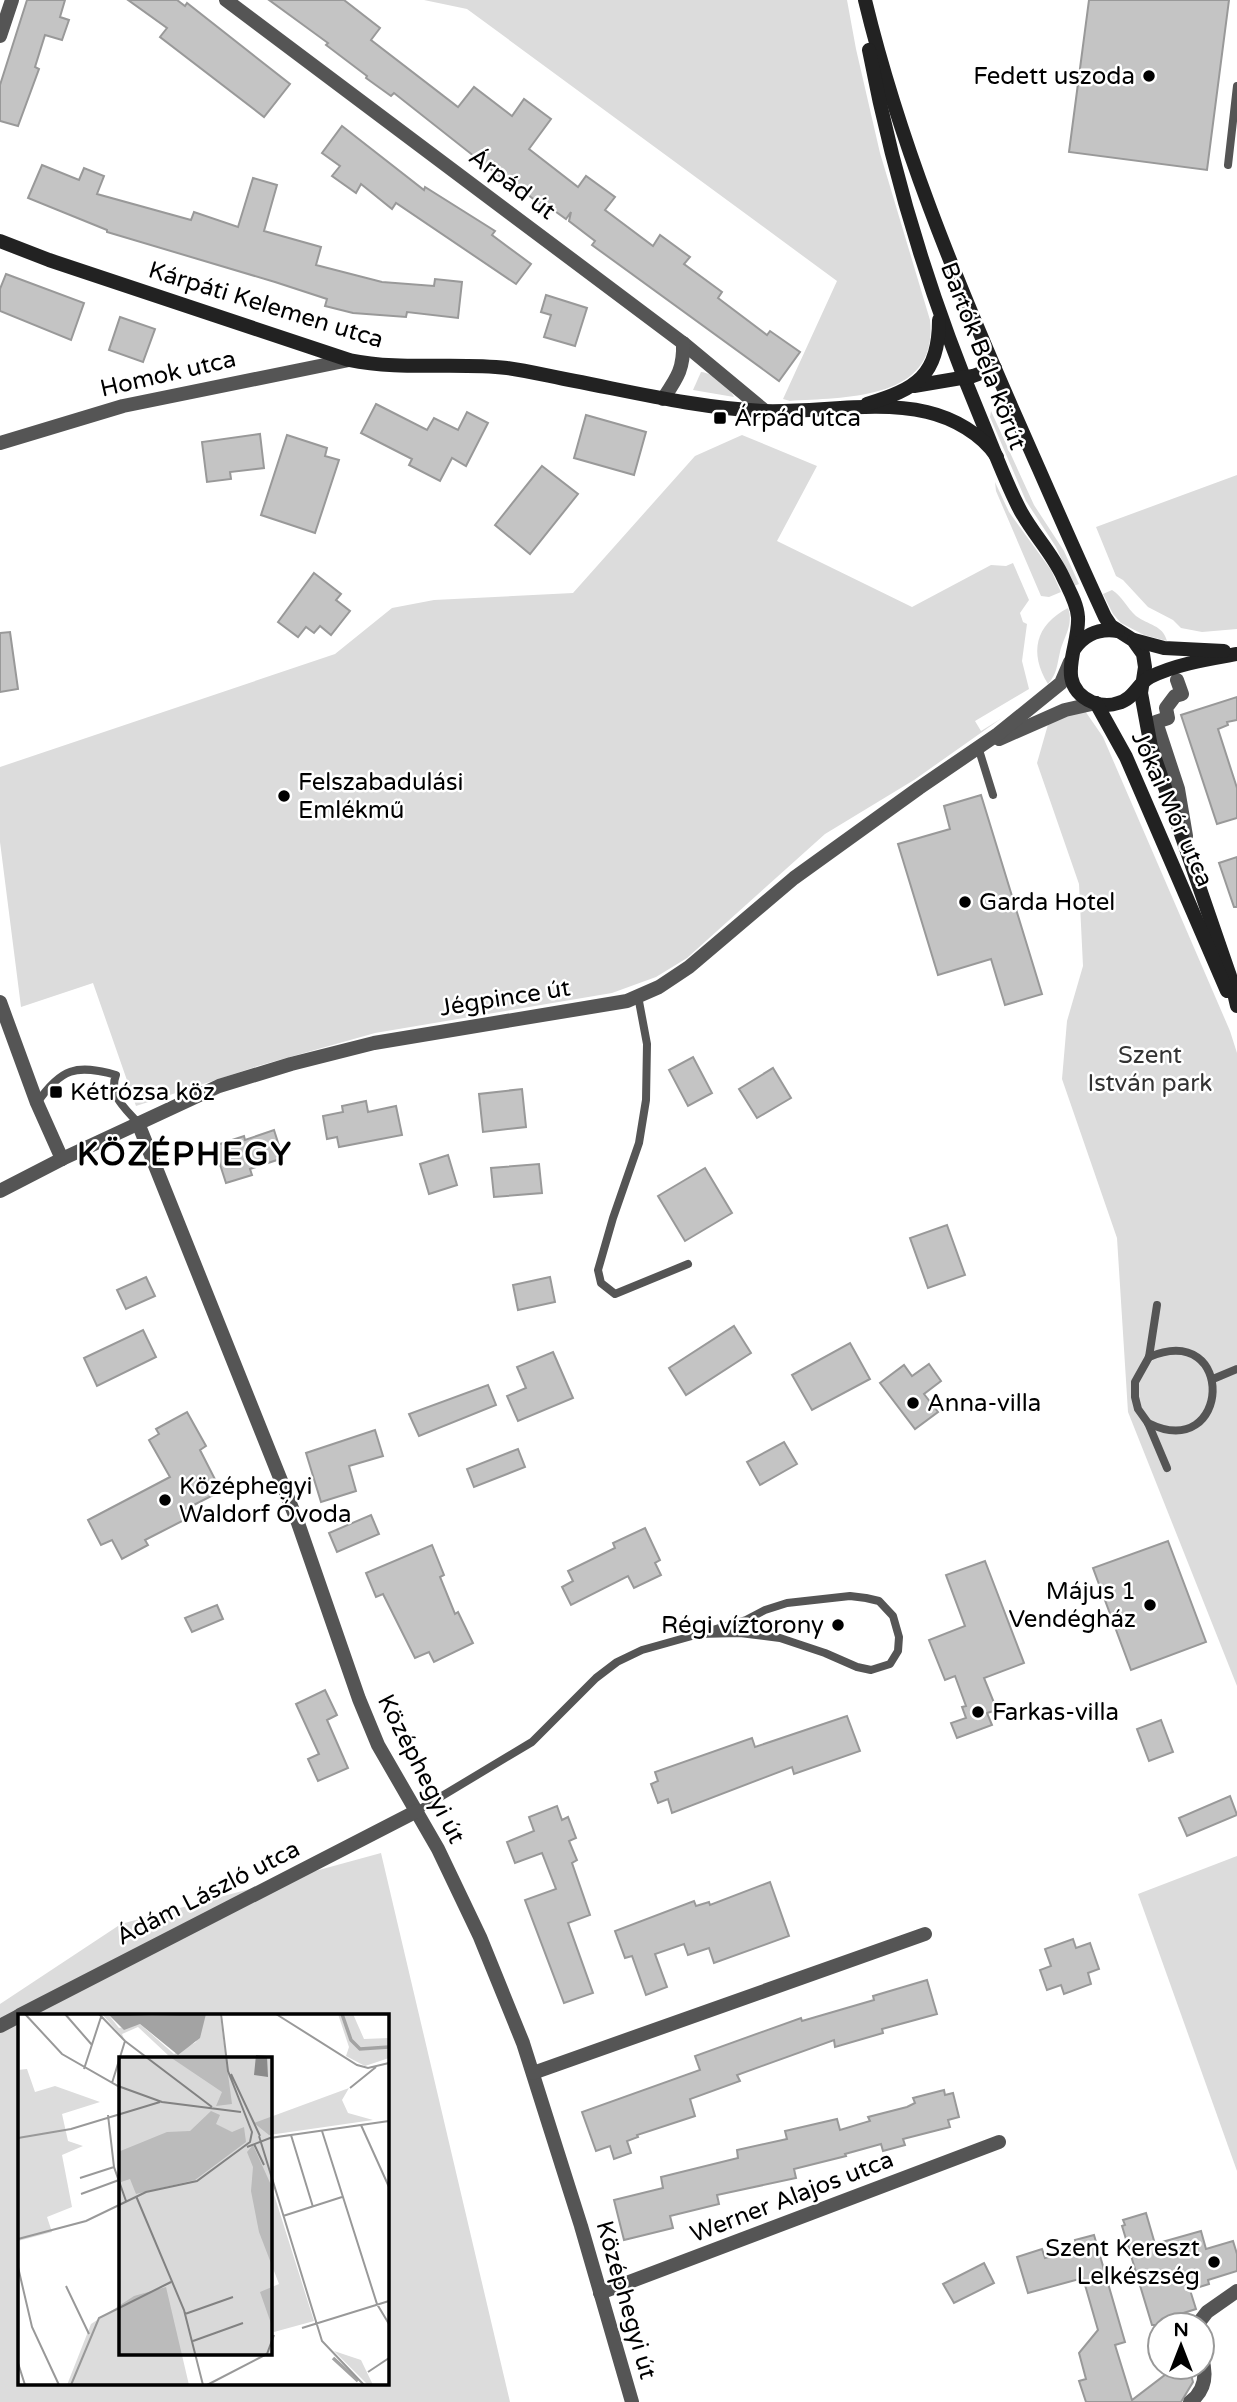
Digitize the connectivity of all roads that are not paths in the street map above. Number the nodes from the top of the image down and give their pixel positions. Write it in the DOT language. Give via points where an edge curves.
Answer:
graph roads {
  1 [pos="12,0"];
  2 [pos="226,0"];
  3 [pos="863,0"];
  4 [pos="0,37"];
  5 [pos="1237,86"];
  6 [pos="1228,164"];
  7 [pos="0,241"];
  8 [pos="938,305"];
  9 [pos="683,343"];
  10 [pos="349,360"];
  11 [pos="995,368"];
  12 [pos="964,378"];
  13 [pos="910,387"];
  14 [pos="663,399"];
  15 [pos="859,406"];
  16 [pos="765,411"];
  17 [pos="0,443"];
  18 [pos="996,457"];
  19 [pos="1124,634"];
  20 [pos="1237,653"];
  21 [pos="1072,656"];
  22 [pos="1177,680"];
  23 [pos="1142,683"];
  24 [pos="1096,703"];
  25 [pos="973,753"];
  26 [pos="993,795"];
  27 [pos="1191,861"];
  28 [pos="638,996"];
  29 [pos="0,1002"];
  30 [pos="1237,1009"];
  31 [pos="37,1103"];
  32 [pos="138,1123"];
  33 [pos="61,1159"];
  34 [pos="0,1191"];
  35 [pos="688,1264"];
  36 [pos="1157,1305"];
  37 [pos="1149,1357"];
  38 [pos="1237,1369"];
  39 [pos="1213,1378"];
  40 [pos="1148,1423"];
  41 [pos="1167,1468"];
  42 [pos="699,1634"];
  43 [pos="417,1811"];
  44 [pos="925,1934"];
  45 [pos="24,2014"];
  46 [pos="18,2017"];
  47 [pos="0,2026"];
  48 [pos="533,2073"];
  49 [pos="999,2142"];
  50 [pos="1237,2291"];
  51 [pos="600,2293"];
  52 [pos="1208,2311"];
  53 [pos="1204,2381"];
  54 [pos="632,2402"];
  55 [pos="1190,2402"];
  1 -- 4 [label="street"];
  2 -- 9 [label="street, Árpád út"];
  3 -- 8 [label="street, Bartók Béla körút" via="889,145"];
  3 -- 11 [label="street, Bartók Béla körút" via="919,180"];
  5 -- 6 [label="lane"];
  7 -- 10 [label="street, Kárpáti Kelemen utca"];
  8 -- 12 [label="street, Bartók Béla körút"];
  8 -- 13 [label="street, Kárpáti Kelemen utca" via="937,351 926,374"];
  9 -- 14 [label="street" via="683,362"];
  9 -- 16 [label="street, Árpád út"];
  10 -- 14 [label="street, Kárpáti Kelemen utca" via="403,368 510,368"];
  10 -- 17 [label="street, Homok utca" via="123,406"];
  11 -- 12 [label="street, Kárpáti Kelemen utca"];
  11 -- 19 [label="street, Bartók Béla körút" via="1100,607 1111,626"];
  12 -- 13 [label="street, Kárpáti Kelemen utca"];
  12 -- 18 [label="street, Bartók Béla körút"];
  13 -- 15 [label="street, Kárpáti Kelemen utca"];
  14 -- 16 [label="street, Kárpáti Kelemen utca"];
  15 -- 16 [label="street, Kárpáti Kelemen utca"];
  15 -- 18 [label="street, Kárpáti Kelemen utca" via="939,415 976,436"];
  18 -- 21 [label="street, Bartók Béla körút" via="1018,508 1055,561 1076,605"];
  19 -- 20 [label="street" via="1164,648"];
  19 -- 21 [label="street" via="1093,632 1082,639"];
  19 -- 23 [label="street, Bartók Béla körút" via="1141,649"];
  20 -- 23 [label="street" via="1167,671"];
  21 -- 24 [label="street, Bartók Béla körút" via="1070,674 1076,689"];
  21 -- 25 [label="street, Jégpince út" via="1065,679 1054,690"];
  22 -- 27 [label="street" via="1182,694 1166,708 1168,718 1156,722 1178,789"];
  23 -- 24 [label="street" via="1122,702"];
  23 -- 27 [label="street, Jókai Mór utca" via="1151,747"];
  24 -- 25 [label="street, Jégpince út" via="1058,713"];
  24 -- 30 [label="street, Jókai Mór utca" via="1126,757"];
  25 -- 26 [label="lane"];
  25 -- 28 [label="street, Jégpince út" via="794,878 689,967"];
  27 -- 30 [label="street, Jókai Mór utca"];
  28 -- 32 [label="street, Jégpince út" via="374,1043 291,1064 219,1086"];
  28 -- 35 [label="lane" via="647,1044 646,1100 639,1143 598,1270 601,1283 615,1294"];
  29 -- 31 [label="street"];
  31 -- 32 [label="lane" via="60,1076 75,1069 94,1069 116,1075 112,1084 117,1098"];
  31 -- 33 [label="street"];
  32 -- 33 [label="street, Jégpince út"];
  32 -- 43 [label="street, Középhegyi út" via="298,1522 373,1734"];
  33 -- 34 [label="street, Jégpince út"];
  36 -- 37 [label="lane"];
  37 -- 39 [label="lane" via="1167,1349 1187,1351 1203,1361"];
  37 -- 40 [label="lane" via="1135,1381 1138,1409"];
  38 -- 39 [label="lane"];
  39 -- 40 [label="lane" via="1213,1400 1203,1419 1191,1428 1176,1432"];
  40 -- 41 [label="lane"];
  42 -- 42 [label="lane" via="780,1638 871,1670 891,1664 899,1637 893,1616 879,1601 850,1596 787,1603"];
  42 -- 43 [label="lane" via="617,1662 532,1742"];
  43 -- 45 [label="street, Ádám László utca"];
  43 -- 48 [label="street, Középhegyi út" via="480,1937"];
  44 -- 48 [label="street"];
  46 -- 47 [label="street, Ádám László utca"];
  48 -- 51 [label="street, Középhegyi út"];
  49 -- 51 [label="street, Werner Alajos utca"];
  50 -- 52 [label="street"];
  51 -- 54 [label="street, Középhegyi út"];
  53 -- 55 [label="street" via="1198,2397"];
}
